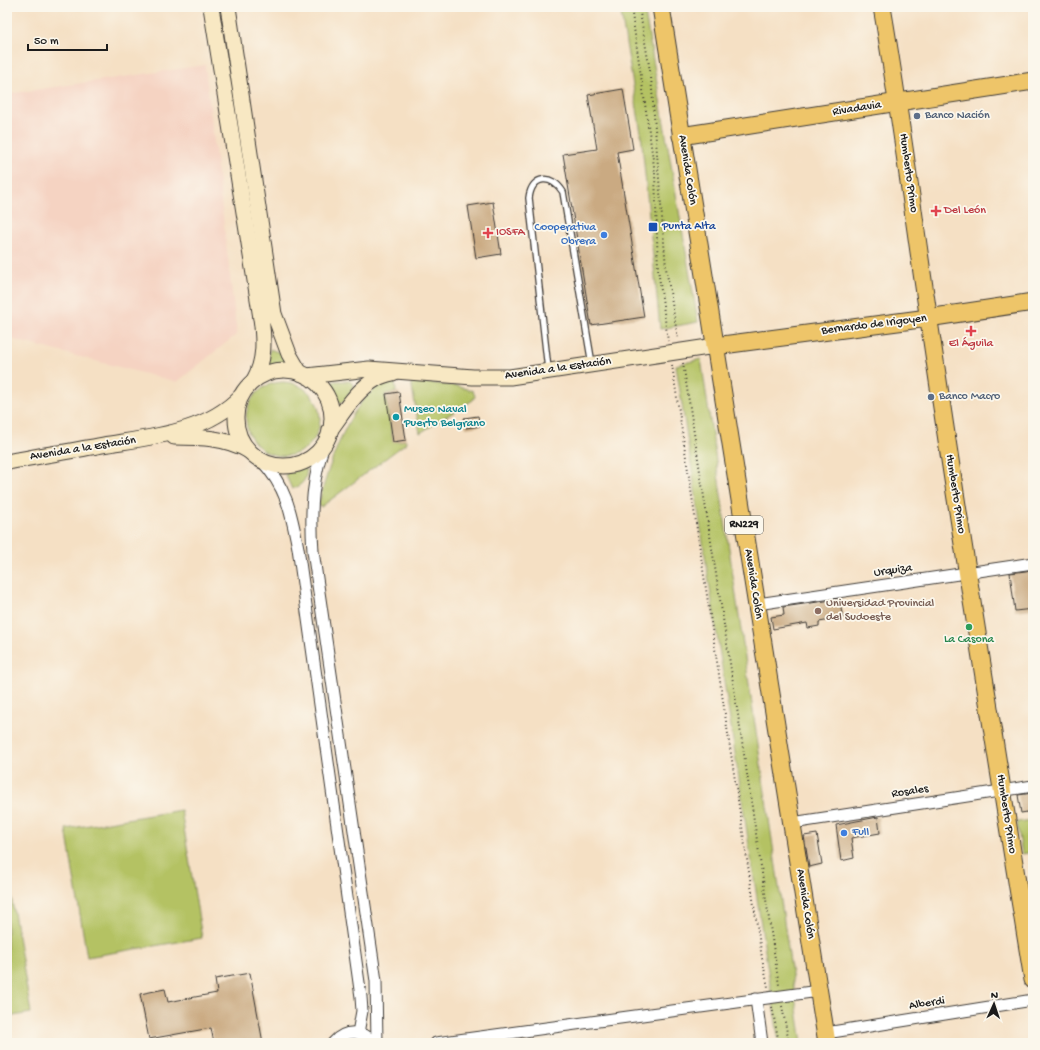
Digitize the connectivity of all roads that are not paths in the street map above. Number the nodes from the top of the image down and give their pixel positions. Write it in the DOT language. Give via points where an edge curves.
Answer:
graph roads {
  1 [pos="211,7"];
  2 [pos="228,7"];
  3 [pos="661,7"];
  4 [pos="882,7"];
  5 [pos="1033,81"];
  6 [pos="898,102"];
  7 [pos="682,136"];
  8 [pos="1033,302"];
  9 [pos="268,316"];
  10 [pos="928,318"];
  11 [pos="715,346"];
  12 [pos="592,365"];
  13 [pos="400,370"];
  14 [pos="548,371"];
  15 [pos="304,375"];
  16 [pos="254,380"];
  17 [pos="242,395"];
  18 [pos="329,434"];
  19 [pos="159,436"];
  20 [pos="256,456"];
  21 [pos="7,462"];
  22 [pos="1033,563"];
  23 [pos="967,573"];
  24 [pos="757,604"];
  25 [pos="1033,786"];
  26 [pos="1002,791"];
  27 [pos="792,823"];
  28 [pos="1033,980"];
  29 [pos="819,991"];
  30 [pos="756,999"];
  31 [pos="1033,1000"];
  32 [pos="358,1032"];
  33 [pos="826,1038"];
  34 [pos="333,1043"];
  35 [pos="377,1043"];
  36 [pos="440,1043"];
  37 [pos="762,1043"];
  1 -- 9 [label="street"];
  2 -- 9 [label="street"];
  3 -- 7 [label="main road, Avenida Colón / RN229"];
  4 -- 6 [label="main road, Humberto Primo"];
  5 -- 6 [label="main road, Rivadavia"];
  6 -- 7 [label="main road, Rivadavia"];
  6 -- 10 [label="main road, Humberto Primo"];
  7 -- 11 [label="main road, Avenida Colón / RN229"];
  8 -- 10 [label="main road, Bernardo de Irigoyen"];
  9 -- 15 [label="street"];
  9 -- 16 [label="street" via="260,366"];
  10 -- 11 [label="main road, Bernardo de Irigoyen"];
  10 -- 23 [label="main road, Humberto Primo"];
  11 -- 12 [label="street, Avenida a la Estación"];
  11 -- 24 [label="main road, Avenida Colón / RN229"];
  12 -- 14 [label="street, Avenida a la Estación"];
  12 -- 14 [label="lane" via="563,192 554,182 544,179 533,185 529,198"];
  13 -- 14 [label="street, Avenida a la Estación" via="503,377"];
  13 -- 15 [label="street, Avenida a la Estación" via="369,369"];
  13 -- 18 [label="street" via="368,384"];
  15 -- 16 [label="street" via="284,370"];
  15 -- 18 [label="street" via="320,386 328,400 332,414"];
  16 -- 17 [label="street"];
  17 -- 19 [label="street" via="211,419"];
  17 -- 20 [label="street" via="236,410 236,425 241,440"];
  18 -- 20 [label="street" via="317,452 302,462 278,465"];
  18 -- 35 [label="street" via="319,459 314,484 311,525 376,981"];
  19 -- 20 [label="street" via="207,438 238,445"];
  19 -- 21 [label="street, Avenida a la Estación"];
  20 -- 32 [label="street" via="277,478 286,497 298,548 361,997 362,1011"];
  22 -- 23 [label="street, Urquiza"];
  23 -- 24 [label="street, Urquiza"];
  23 -- 26 [label="main road, Humberto Primo"];
  24 -- 27 [label="main road, Avenida Colón / RN229"];
  25 -- 26 [label="street, Rosales"];
  26 -- 27 [label="street, Rosales"];
  26 -- 28 [label="main road, Humberto Primo"];
  27 -- 29 [label="main road, Avenida Colón / RN229"];
  29 -- 30 [label="street"];
  29 -- 33 [label="main road, Avenida Colón / RN229"];
  30 -- 36 [label="street"];
  30 -- 37 [label="street"];
  31 -- 33 [label="street, Alberdi"];
  32 -- 34 [label="street" via="341,1036"];
  32 -- 35 [label="street"];
}
